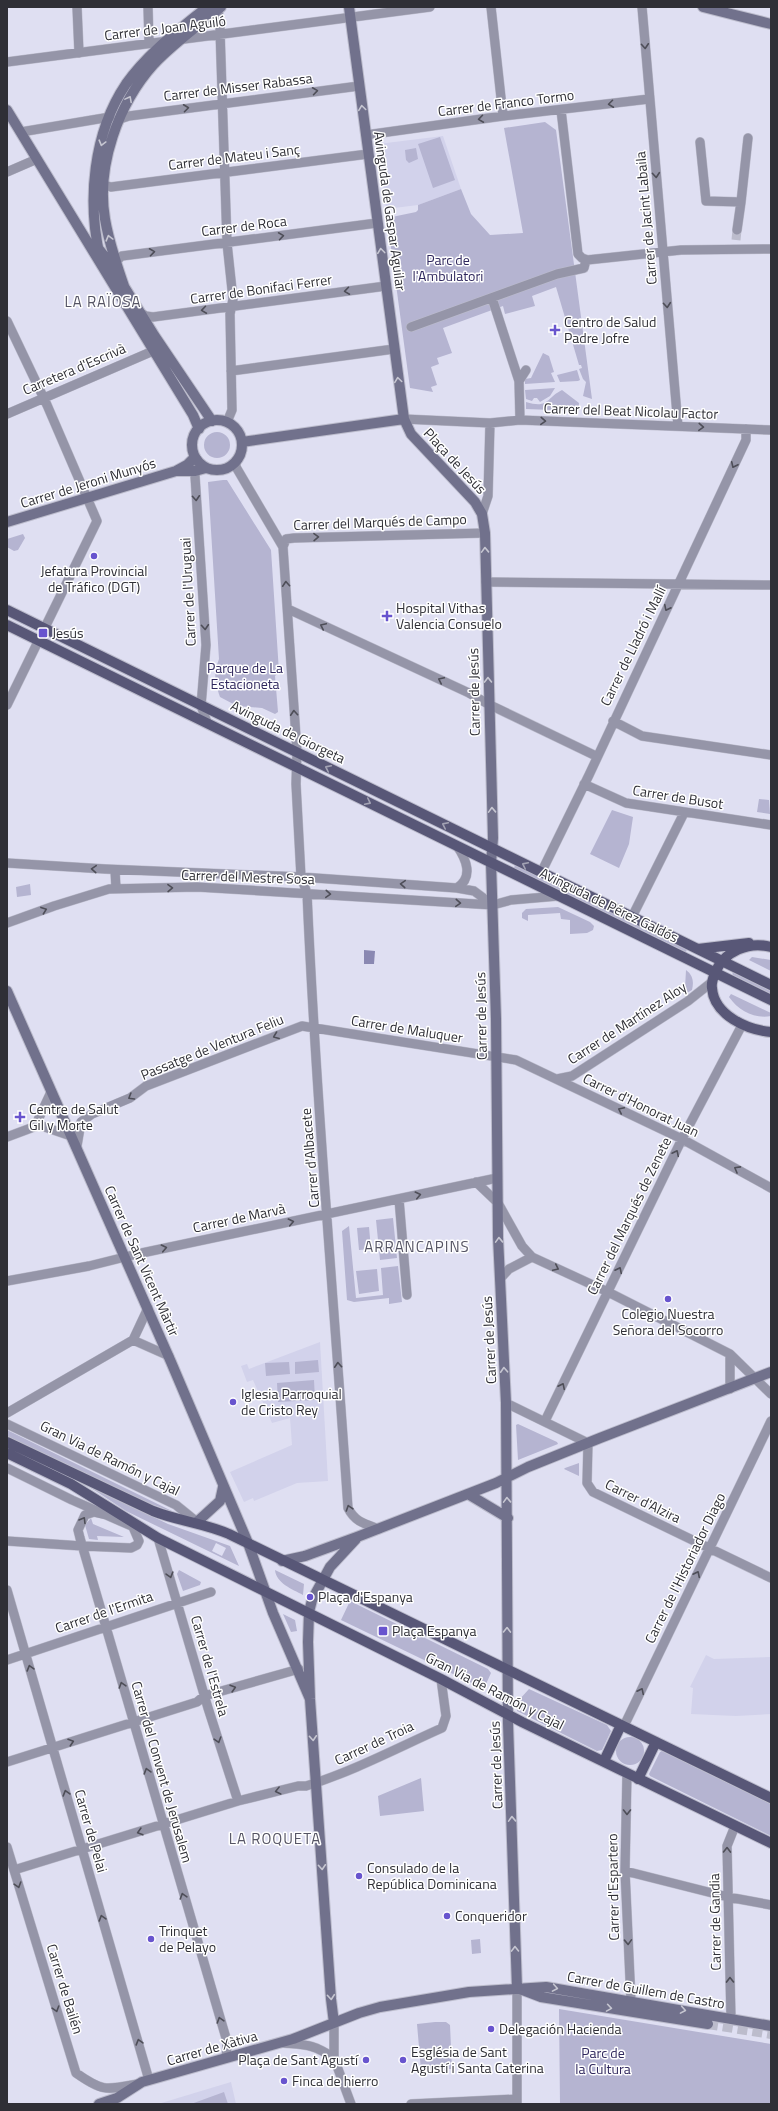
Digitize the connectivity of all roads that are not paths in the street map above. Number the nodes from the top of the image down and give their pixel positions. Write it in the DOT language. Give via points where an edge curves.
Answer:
graph roads {
  1 [pos="77,7"];
  2 [pos="148,7"];
  3 [pos="349,7"];
  4 [pos="430,7"];
  5 [pos="491,7"];
  6 [pos="642,7"];
  7 [pos="703,7"];
  8 [pos="214,9"];
  9 [pos="350,18"];
  10 [pos="771,24"];
  11 [pos="220,35"];
  12 [pos="183,38"];
  13 [pos="166,40"];
  14 [pos="149,43"];
  15 [pos="79,53"];
  16 [pos="7,62"];
  17 [pos="359,86"];
  18 [pos="649,99"];
  19 [pos="222,103"];
  20 [pos="7,110"];
  21 [pos="561,110"];
  22 [pos="502,116"];
  23 [pos="110,117"];
  24 [pos="120,119"];
  25 [pos="21,132"];
  26 [pos="366,135"];
  27 [pos="748,138"];
  28 [pos="700,142"];
  29 [pos="368,154"];
  30 [pos="37,159"];
  31 [pos="7,172"];
  32 [pos="225,173"];
  33 [pos="104,185"];
  34 [pos="741,202"];
  35 [pos="94,211"];
  36 [pos="72,214"];
  37 [pos="378,223"];
  38 [pos="737,230"];
  39 [pos="736,240"];
  40 [pos="227,243"];
  41 [pos="97,247"];
  42 [pos="735,250"];
  43 [pos="771,250"];
  44 [pos="663,252"];
  45 [pos="584,259"];
  46 [pos="116,261"];
  47 [pos="102,266"];
  48 [pos="386,286"];
  49 [pos="125,289"];
  50 [pos="492,298"];
  51 [pos="232,306"];
  52 [pos="141,314"];
  53 [pos="7,321"];
  54 [pos="411,327"];
  55 [pos="394,349"];
  56 [pos="153,351"];
  57 [pos="526,370"];
  58 [pos="231,371"];
  59 [pos="519,381"];
  60 [pos="42,398"];
  61 [pos="7,414"];
  62 [pos="404,419"];
  63 [pos="520,420"];
  64 [pos="212,421"];
  65 [pos="227,422"];
  66 [pos="490,423"];
  67 [pos="678,426"];
  68 [pos="199,429"];
  69 [pos="746,429"];
  70 [pos="771,430"];
  71 [pos="242,442"];
  72 [pos="196,458"];
  73 [pos="236,461"];
  74 [pos="206,468"];
  75 [pos="176,471"];
  76 [pos="195,471"];
  77 [pos="88,497"];
  78 [pos="482,514"];
  79 [pos="7,522"];
  80 [pos="484,533"];
  81 [pos="283,547"];
  82 [pos="486,582"];
  83 [pos="678,584"];
  84 [pos="771,586"];
  85 [pos="288,609"];
  86 [pos="7,610"];
  87 [pos="7,625"];
  88 [pos="45,628"];
  89 [pos="39,640"];
  90 [pos="488,704"];
  91 [pos="7,705"];
  92 [pos="201,706"];
  93 [pos="613,721"];
  94 [pos="207,722"];
  95 [pos="297,752"];
  96 [pos="771,755"];
  97 [pos="596,756"];
  98 [pos="296,767"];
  99 [pos="584,784"];
  100 [pos="684,813"];
  101 [pos="771,825"];
  102 [pos="457,846"];
  103 [pos="492,849"];
  104 [pos="7,863"];
  105 [pos="491,863"];
  106 [pos="115,870"];
  107 [pos="136,871"];
  108 [pos="541,873"];
  109 [pos="301,877"];
  110 [pos="457,888"];
  111 [pos="116,889"];
  112 [pos="137,889"];
  113 [pos="307,893"];
  114 [pos="558,896"];
  115 [pos="493,905"];
  116 [pos="632,917"];
  117 [pos="7,923"];
  118 [pos="768,946"];
  119 [pos="698,949"];
  120 [pos="722,960"];
  121 [pos="714,978"];
  122 [pos="771,984"];
  123 [pos="7,991"];
  124 [pos="771,1000"];
  125 [pos="742,1025"];
  126 [pos="313,1028"];
  127 [pos="771,1032"];
  128 [pos="496,1058"];
  129 [pos="554,1079"];
  130 [pos="51,1092"];
  131 [pos="40,1125"];
  132 [pos="71,1136"];
  133 [pos="7,1137"];
  134 [pos="682,1139"];
  135 [pos="77,1146"];
  136 [pos="497,1178"];
  137 [pos="476,1182"];
  138 [pos="771,1188"];
  139 [pos="399,1199"];
  140 [pos="498,1203"];
  141 [pos="328,1214"];
  142 [pos="126,1256"];
  143 [pos="532,1256"];
  144 [pos="500,1279"];
  145 [pos="7,1281"];
  146 [pos="608,1292"];
  147 [pos="407,1295"];
  148 [pos="148,1308"];
  149 [pos="133,1340"];
  150 [pos="730,1354"];
  151 [pos="169,1356"];
  152 [pos="771,1372"];
  153 [pos="756,1379"];
  154 [pos="730,1389"];
  155 [pos="771,1394"];
  156 [pos="506,1402"];
  157 [pos="7,1413"];
  158 [pos="545,1421"];
  159 [pos="771,1421"];
  160 [pos="7,1424"];
  161 [pos="7,1442"];
  162 [pos="588,1443"];
  163 [pos="7,1453"];
  164 [pos="7,1468"];
  165 [pos="506,1478"];
  166 [pos="223,1487"];
  167 [pos="468,1494"];
  168 [pos="106,1515"];
  169 [pos="508,1518"];
  170 [pos="197,1522"];
  171 [pos="133,1527"];
  172 [pos="379,1529"];
  173 [pos="145,1530"];
  174 [pos="158,1538"];
  175 [pos="357,1538"];
  176 [pos="7,1541"];
  177 [pos="248,1543"];
  178 [pos="82,1546"];
  179 [pos="710,1548"];
  180 [pos="282,1561"];
  181 [pos="771,1578"];
  182 [pos="322,1580"];
  183 [pos="7,1590"];
  184 [pos="266,1591"];
  185 [pos="211,1592"];
  186 [pos="178,1602"];
  187 [pos="309,1612"];
  188 [pos="104,1627"];
  189 [pos="26,1654"];
  190 [pos="7,1660"];
  191 [pos="304,1668"];
  192 [pos="507,1669"];
  193 [pos="441,1679"];
  194 [pos="204,1696"];
  195 [pos="508,1714"];
  196 [pos="133,1722"];
  197 [pos="623,1726"];
  198 [pos="656,1742"];
  199 [pos="53,1748"];
  200 [pos="604,1761"];
  201 [pos="7,1762"];
  202 [pos="627,1773"];
  203 [pos="638,1779"];
  204 [pos="316,1783"];
  205 [pos="771,1798"];
  206 [pos="238,1801"];
  207 [pos="162,1825"];
  208 [pos="735,1826"];
  209 [pos="771,1843"];
  210 [pos="7,1847"];
  211 [pos="82,1849"];
  212 [pos="14,1870"];
  213 [pos="625,1871"];
  214 [pos="728,1897"];
  215 [pos="771,1905"];
  216 [pos="517,1988"];
  217 [pos="630,2001"];
  218 [pos="731,2019"];
  219 [pos="334,2023"];
  220 [pos="708,2024"];
  221 [pos="771,2026"];
  222 [pos="278,2043"];
  223 [pos="226,2058"];
  224 [pos="334,2058"];
  225 [pos="149,2080"];
  226 [pos="139,2084"];
  227 [pos="517,2101"];
  228 [pos="99,2104"];
  229 [pos="351,2104"];
  230 [pos="411,2104"];
  1 -- 15 [label="street"];
  2 -- 14 [label="street"];
  3 -- 9 [label="main road, Avinguda de Gaspar Aguilar"];
  4 -- 9 [label="street, Carrer de Joan Aguiló"];
  5 -- 22 [label="street"];
  6 -- 18 [label="street, Carrer de Jacint Labaila, one-way"];
  7 -- 10 [label="main road"];
  8 -- 11 [label="street" via="220,17"];
  8 -- 12 [label="main road"];
  8 -- 13 [label="main road"];
  9 -- 11 [label="street, Carrer de Joan Aguiló"];
  9 -- 17 [label="main road, Avinguda de Gaspar Aguilar"];
  11 -- 12 [label="street, Carrer de Joan Aguiló"];
  11 -- 19 [label="street"];
  12 -- 13 [label="street, Carrer de Joan Aguiló"];
  24 -- 12 [label="main road, one-way" via="145,75"];
  13 -- 14 [label="street, Carrer de Joan Aguiló"];
  13 -- 23 [label="main road" via="126,85"];
  14 -- 15 [label="street, Carrer de Joan Aguiló"];
  15 -- 16 [label="street, Carrer de Joan Aguiló"];
  19 -- 17 [label="street, Carrer de Misser Rabassa, one-way"];
  26 -- 17 [label="main road, Avinguda de Gaspar Aguilar, one-way"];
  18 -- 21 [label="street, Carrer de Franco Tormo, one-way"];
  18 -- 44 [label="street, Carrer de Jacint Labaila, one-way"];
  24 -- 19 [label="street, Carrer de Misser Rabassa, one-way"];
  19 -- 32 [label="street"];
  20 -- 25 [label="main road"];
  21 -- 22 [label="street, Carrer de Franco Tormo"];
  21 -- 45 [label="street" via="578,254"];
  22 -- 26 [label="street, Carrer de Franco Tormo, one-way"];
  23 -- 25 [label="street"];
  23 -- 35 [label="main road, one-way" via="96,164"];
  24 -- 33 [label="main road" via="106,161"];
  25 -- 30 [label="main road"];
  26 -- 29 [label="main road, Avinguda de Gaspar Aguilar"];
  27 -- 34 [label="street"];
  28 -- 34 [label="street" via="706,201"];
  29 -- 32 [label="street, Carrer de Mateu i Sanç"];
  29 -- 37 [label="main road, Avinguda de Gaspar Aguilar"];
  30 -- 31 [label="street"];
  30 -- 36 [label="main road"];
  32 -- 33 [label="street, Carrer de Mateu i Sanç" via="111,187"];
  32 -- 40 [label="street"];
  46 -- 33 [label="main road, one-way" via="105,218"];
  34 -- 38 [label="street"];
  35 -- 36 [label="main road" via="88,218 81,219"];
  35 -- 41 [label="main road"];
  36 -- 41 [label="main road"];
  36 -- 47 [label="main road"];
  40 -- 37 [label="street, Carrer de Roca, one-way"];
  48 -- 37 [label="main road, Avinguda de Gaspar Aguilar, one-way"];
  39 -- 42 [label="street"];
  46 -- 40 [label="street, Carrer de Roca, one-way" via="122,256"];
  40 -- 51 [label="street"];
  41 -- 47 [label="main road"];
  41 -- 49 [label="main road"];
  42 -- 43 [label="street"];
  42 -- 44 [label="street"];
  44 -- 45 [label="street"];
  44 -- 67 [label="street, Carrer de Jacint Labaila, one-way"];
  45 -- 50 [label="street" via="584,268 557,274"];
  46 -- 49 [label="main road"];
  47 -- 56 [label="main road"];
  48 -- 51 [label="street, Carrer de Bonifaci Ferrer, one-way"];
  48 -- 55 [label="main road, Avinguda de Gaspar Aguilar"];
  49 -- 52 [label="main road"];
  50 -- 54 [label="street"];
  50 -- 59 [label="street"];
  51 -- 52 [label="street, Carrer de Bonifaci Ferrer, one-way" via="153,317"];
  51 -- 58 [label="street"];
  52 -- 64 [label="main road"];
  53 -- 60 [label="street"];
  55 -- 58 [label="street"];
  62 -- 55 [label="main road, Avinguda de Gaspar Aguilar, one-way"];
  56 -- 60 [label="street, Carretera d'Escrivà"];
  56 -- 68 [label="main road"];
  57 -- 59 [label="street"];
  58 -- 65 [label="street" via="232,410"];
  59 -- 63 [label="street"];
  60 -- 61 [label="street, Carretera d'Escrivà"];
  60 -- 77 [label="street"];
  62 -- 66 [label="street, Plaça de Jesús"];
  62 -- 71 [label="main road"];
  62 -- 78 [label="main road, Plaça de Jesús" via="411,434 475,502"];
  63 -- 66 [label="street, Carrer del Beat Nicolau Factor"];
  63 -- 67 [label="street, Carrer del Beat Nicolau Factor, one-way"];
  64 -- 65 [label="main road"];
  64 -- 68 [label="main road"];
  65 -- 71 [label="main road" via="236,429"];
  66 -- 78 [label="street, Plaça de Jesús" via="488,496"];
  67 -- 69 [label="street, Carrer del Beat Nicolau Factor, one-way"];
  68 -- 72 [label="main road" via="193,440"];
  69 -- 70 [label="street, Carrer del Beat Nicolau Factor"];
  69 -- 83 [label="street, Carrer de Lladró i Mallí, one-way" via="746,440"];
  71 -- 73 [label="main road" via="241,452"];
  72 -- 74 [label="main road"];
  72 -- 75 [label="main road, Carrer de Jeroni Munyós"];
  72 -- 76 [label="street, Carrer de l'Uruguai"];
  73 -- 74 [label="main road" via="225,469"];
  73 -- 81 [label="street" via="236,467"];
  74 -- 76 [label="main road, Carrer de Jeroni Munyós"];
  75 -- 76 [label="main road, Carrer de Jeroni Munyós"];
  75 -- 77 [label="main road, Carrer de Jeroni Munyós"];
  76 -- 92 [label="street, Carrer de l'Uruguai, one-way" via="206,645"];
  77 -- 79 [label="main road, Carrer de Jeroni Munyós"];
  77 -- 88 [label="street" via="97,521"];
  78 -- 80 [label="main road, Carrer de Jesús"];
  81 -- 80 [label="street, Carrer del Marqués de Campo, one-way" via="286,539 294,538"];
  82 -- 80 [label="main road, Carrer de Jesús, one-way"];
  85 -- 81 [label="street, Carrer d'Albacete, one-way"];
  82 -- 83 [label="street"];
  90 -- 82 [label="main road, Carrer de Jesús, one-way"];
  83 -- 84 [label="street"];
  83 -- 93 [label="street, Carrer de Lladró i Mallí, one-way"];
  90 -- 85 [label="street, one-way"];
  95 -- 85 [label="street, Carrer d'Albacete, one-way"];
  86 -- 88 [label="main road, Avinguda de Giorgeta"];
  87 -- 89 [label="main road, Avinguda de Giorgeta"];
  88 -- 89 [label="street"];
  88 -- 92 [label="main road, Avinguda de Giorgeta"];
  89 -- 91 [label="street"];
  89 -- 94 [label="main road, Avinguda de Giorgeta"];
  90 -- 97 [label="street"];
  103 -- 90 [label="main road, Carrer de Jesús, one-way"];
  92 -- 94 [label="street, Carrer de l'Uruguai"];
  92 -- 95 [label="main road, Avinguda de Giorgeta"];
  93 -- 96 [label="street" via="642,736"];
  93 -- 97 [label="street, Carrer de Lladró i Mallí"];
  94 -- 98 [label="main road, Avinguda de Giorgeta"];
  95 -- 98 [label="street, Carrer d'Albacete"];
  103 -- 95 [label="main road, Avinguda de Giorgeta, one-way"];
  97 -- 99 [label="street, Carrer de Lladró i Mallí"];
  98 -- 102 [label="main road, Avinguda de Giorgeta, one-way"];
  98 -- 109 [label="street, Carrer d'Albacete"];
  99 -- 100 [label="street, Carrer de Busot" via="626,803"];
  99 -- 108 [label="street, Carrer de Lladró i Mallí"];
  100 -- 101 [label="street, Carrer de Busot"];
  100 -- 116 [label="street"];
  102 -- 105 [label="main road, Avinguda de Giorgeta"];
  102 -- 110 [label="street" via="467,865 464,880"];
  103 -- 105 [label="main road, Carrer de Jesús"];
  108 -- 103 [label="main road, Avinguda de Pérez Galdós, one-way"];
  106 -- 104 [label="street, Carrer del Mestre Sosa, one-way"];
  105 -- 114 [label="main road, Avinguda de Pérez Galdós"];
  105 -- 115 [label="main road, Carrer de Jesús"];
  106 -- 107 [label="street, Carrer del Mestre Sosa"];
  106 -- 111 [label="street"];
  107 -- 109 [label="street, Carrer del Mestre Sosa"];
  107 -- 112 [label="street"];
  108 -- 116 [label="main road, Avinguda de Pérez Galdós"];
  110 -- 109 [label="street, Carrer del Mestre Sosa, one-way"];
  109 -- 113 [label="street, Carrer d'Albacete"];
  110 -- 115 [label="street, Carrer del Mestre Sosa" via="474,891"];
  111 -- 112 [label="street, Carrer del Mestre Sosa"];
  117 -- 111 [label="street, Carrer del Mestre Sosa, one-way" via="54,906"];
  112 -- 113 [label="street, Carrer del Mestre Sosa, one-way" via="197,887"];
  113 -- 115 [label="street, Carrer del Mestre Sosa, one-way"];
  113 -- 126 [label="street, Carrer d'Albacete"];
  114 -- 115 [label="street, Carrer del Mestre Sosa" via="510,900"];
  114 -- 121 [label="main road, Avinguda de Pérez Galdós"];
  115 -- 128 [label="main road, Carrer de Jesús"];
  116 -- 119 [label="main road, Avinguda de Pérez Galdós"];
  118 -- 119 [label="main road" via="740,942"];
  118 -- 120 [label="main road" via="743,948"];
  119 -- 120 [label="main road, Avinguda de Pérez Galdós"];
  120 -- 121 [label="main road"];
  120 -- 122 [label="main road, Avinguda de Pérez Galdós"];
  121 -- 124 [label="main road, Avinguda de Pérez Galdós"];
  121 -- 125 [label="main road" via="714,996 730,1017"];
  121 -- 129 [label="street, Carrer de Martínez Aloy" via="688,1001 572,1076"];
  123 -- 130 [label="main road, Carrer de Sant Vicent Màrtir"];
  125 -- 127 [label="main road"];
  125 -- 134 [label="street, Carrer del Marqués de Zenete"];
  126 -- 128 [label="street, Carrer de Maluquer"];
  126 -- 135 [label="street, Passatge de Ventura Feliu, one-way" via="302,1026 146,1086 130,1098 85,1118 78,1128"];
  126 -- 141 [label="street, Carrer d'Albacete"];
  128 -- 129 [label="street, Carrer d'Honorat Juan" via="516,1060"];
  128 -- 136 [label="main road, Carrer de Jesús"];
  134 -- 129 [label="street, Carrer d'Honorat Juan, one-way"];
  130 -- 131 [label="street" via="38,1120"];
  130 -- 132 [label="main road, Carrer de Sant Vicent Màrtir"];
  131 -- 132 [label="street"];
  131 -- 133 [label="street"];
  132 -- 135 [label="main road, Carrer de Sant Vicent Màrtir"];
  138 -- 134 [label="street, Carrer d'Honorat Juan, one-way"];
  146 -- 134 [label="street, Carrer del Marqués de Zenete, one-way"];
  135 -- 142 [label="main road, Carrer de Sant Vicent Màrtir"];
  136 -- 137 [label="street, Carrer de Marvà"];
  136 -- 140 [label="main road, Carrer de Jesús"];
  139 -- 137 [label="street, Carrer de Marvà, one-way"];
  137 -- 140 [label="street"];
  139 -- 141 [label="street, Carrer de Marvà"];
  139 -- 147 [label="street"];
  140 -- 143 [label="street" via="522,1246"];
  144 -- 140 [label="main road, Carrer de Jesús, one-way"];
  142 -- 141 [label="street, Carrer de Marvà, one-way"];
  172 -- 141 [label="street, Carrer d'Albacete, one-way" via="360,1523 348,1508"];
  142 -- 145 [label="street, Carrer de Marvà" via="95,1265"];
  142 -- 148 [label="main road, Carrer de Sant Vicent Màrtir"];
  143 -- 144 [label="street" via="509,1269"];
  143 -- 146 [label="street, one-way"];
  156 -- 144 [label="main road, Carrer de Jesús, one-way"];
  146 -- 150 [label="street"];
  158 -- 146 [label="street, Carrer del Marqués de Zenete, one-way"];
  148 -- 149 [label="street"];
  148 -- 151 [label="main road, Carrer de Sant Vicent Màrtir"];
  149 -- 151 [label="street"];
  149 -- 157 [label="street"];
  150 -- 153 [label="street"];
  150 -- 154 [label="street"];
  151 -- 166 [label="main road, Carrer de Sant Vicent Màrtir"];
  152 -- 153 [label="main road"];
  153 -- 154 [label="main road"];
  153 -- 155 [label="street"];
  154 -- 162 [label="main road"];
  156 -- 158 [label="street"];
  156 -- 165 [label="main road, Carrer de Jesús"];
  158 -- 162 [label="street"];
  159 -- 179 [label="street, Carrer de l'Historiador Diago"];
  160 -- 170 [label="street, Gran Via de Ramón y Cajal" via="176,1505"];
  161 -- 170 [label="main road, Gran Via de Ramón y Cajal" via="153,1511"];
  162 -- 165 [label="main road"];
  162 -- 179 [label="street, Carrer d'Alzira" via="587,1483 590,1490"];
  163 -- 173 [label="main road" via="71,1484"];
  164 -- 168 [label="street"];
  165 -- 167 [label="main road"];
  169 -- 165 [label="main road, Carrer de Jesús, one-way"];
  166 -- 170 [label="main road" via="220,1501"];
  166 -- 177 [label="main road, Carrer de Sant Vicent Màrtir"];
  167 -- 169 [label="main road"];
  167 -- 172 [label="main road"];
  168 -- 171 [label="street"];
  178 -- 168 [label="street, Carrer del Convent de Jerusalem, one-way" via="78,1530 85,1515 94,1512"];
  192 -- 169 [label="main road, Carrer de Jesús, one-way"];
  170 -- 177 [label="main road, Gran Via de Ramón y Cajal"];
  171 -- 173 [label="street"];
  171 -- 178 [label="street" via="139,1541 131,1548"];
  172 -- 175 [label="main road"];
  173 -- 174 [label="main road"];
  174 -- 184 [label="main road"];
  174 -- 186 [label="street, Carrer de l'Estrela, one-way"];
  175 -- 180 [label="main road" via="306,1556"];
  175 -- 182 [label="main road" via="332,1564"];
  176 -- 178 [label="street"];
  177 -- 180 [label="main road"];
  177 -- 184 [label="main road"];
  178 -- 188 [label="street, Carrer del Convent de Jerusalem"];
  179 -- 181 [label="street, Carrer d'Alzira"];
  197 -- 179 [label="street, Carrer de l'Historiador Diago, one-way"];
  180 -- 182 [label="main road"];
  182 -- 187 [label="main road"];
  182 -- 192 [label="main road, Gran Via de Ramón y Cajal"];
  183 -- 189 [label="street, Carrer de Pelai"];
  184 -- 187 [label="main road"];
  184 -- 191 [label="main road" via="273,1613"];
  185 -- 186 [label="street, Carrer de l'Ermita"];
  186 -- 188 [label="street, Carrer de l'Ermita"];
  186 -- 194 [label="street, Carrer de l'Estrela"];
  187 -- 191 [label="main road"];
  187 -- 193 [label="main road, Gran Via de Ramón y Cajal"];
  188 -- 189 [label="street, Carrer de l'Ermita"];
  196 -- 188 [label="street, Carrer del Convent de Jerusalem, one-way"];
  189 -- 190 [label="street, Carrer de l'Ermita"];
  199 -- 189 [label="street, Carrer de Pelai, one-way"];
  194 -- 191 [label="street, one-way"];
  191 -- 204 [label="main road, one-way" via="310,1699"];
  192 -- 195 [label="main road, Carrer de Jesús"];
  192 -- 197 [label="main road, Gran Via de Ramón y Cajal"];
  193 -- 195 [label="main road, Gran Via de Ramón y Cajal"];
  193 -- 204 [label="street, Carrer de Troia" via="446,1716 442,1728 378,1756 364,1765"];
  194 -- 196 [label="street" via="197,1702"];
  194 -- 206 [label="street, Carrer de l'Estrela, one-way"];
  195 -- 200 [label="main road, Gran Via de Ramón y Cajal"];
  216 -- 195 [label="main road, Carrer de Jesús, one-way"];
  199 -- 196 [label="street, one-way"];
  207 -- 196 [label="street, Carrer del Convent de Jerusalem, one-way"];
  197 -- 198 [label="main road, Gran Via de Ramón y Cajal"];
  197 -- 200 [label="main road"];
  198 -- 203 [label="main road"];
  198 -- 205 [label="main road, Gran Via de Ramón y Cajal"];
  199 -- 201 [label="street"];
  211 -- 199 [label="street, Carrer de Pelai, one-way"];
  200 -- 202 [label="main road, Gran Via de Ramón y Cajal"];
  202 -- 203 [label="main road, Gran Via de Ramón y Cajal"];
  202 -- 213 [label="street, Carrer d'Espartero, one-way"];
  203 -- 208 [label="main road, Gran Via de Ramón y Cajal"];
  204 -- 206 [label="street, Carrer de Troia, one-way"];
  204 -- 219 [label="main road, one-way"];
  206 -- 207 [label="street, Carrer de Troia"];
  207 -- 211 [label="street, Carrer de Troia, one-way"];
  223 -- 207 [label="street, Carrer del Convent de Jerusalem, one-way" via="226,2038"];
  208 -- 209 [label="main road, Gran Via de Ramón y Cajal"];
  214 -- 208 [label="street, Carrer de Gandia, one-way" via="727,1846"];
  210 -- 212 [label="street, Carrer de Bailén"];
  211 -- 212 [label="street, Carrer de Troia"];
  225 -- 211 [label="street, Carrer de Pelai, one-way"];
  212 -- 226 [label="street, Carrer de Bailén, one-way" via="76,2073 88,2082 108,2090"];
  213 -- 214 [label="street"];
  213 -- 217 [label="street, Carrer d'Espartero, one-way"];
  214 -- 215 [label="street"];
  218 -- 214 [label="street, Carrer de Gandia, one-way"];
  216 -- 217 [label="main road, Carrer de Guillem de Castro, one-way" via="546,1987"];
  216 -- 219 [label="main road, Carrer de Guillem de Castro" via="453,1994 380,2007"];
  216 -- 220 [label="main road, Carrer de Guillem de Castro, one-way" via="541,1997"];
  216 -- 227 [label="street"];
  217 -- 218 [label="main road, Carrer de Guillem de Castro, one-way"];
  218 -- 221 [label="main road, Carrer de Guillem de Castro"];
  219 -- 222 [label="main road, Carrer de Xàtiva"];
  219 -- 224 [label="street"];
  222 -- 223 [label="main road, Carrer de Xàtiva"];
  222 -- 224 [label="street" via="306,2044"];
  223 -- 225 [label="main road, Carrer de Xàtiva"];
  224 -- 229 [label="street"];
  225 -- 226 [label="main road, Carrer de Xàtiva"];
  226 -- 228 [label="main road, Carrer de Xàtiva" via="117,2098"];
  227 -- 230 [label="street"];
}
